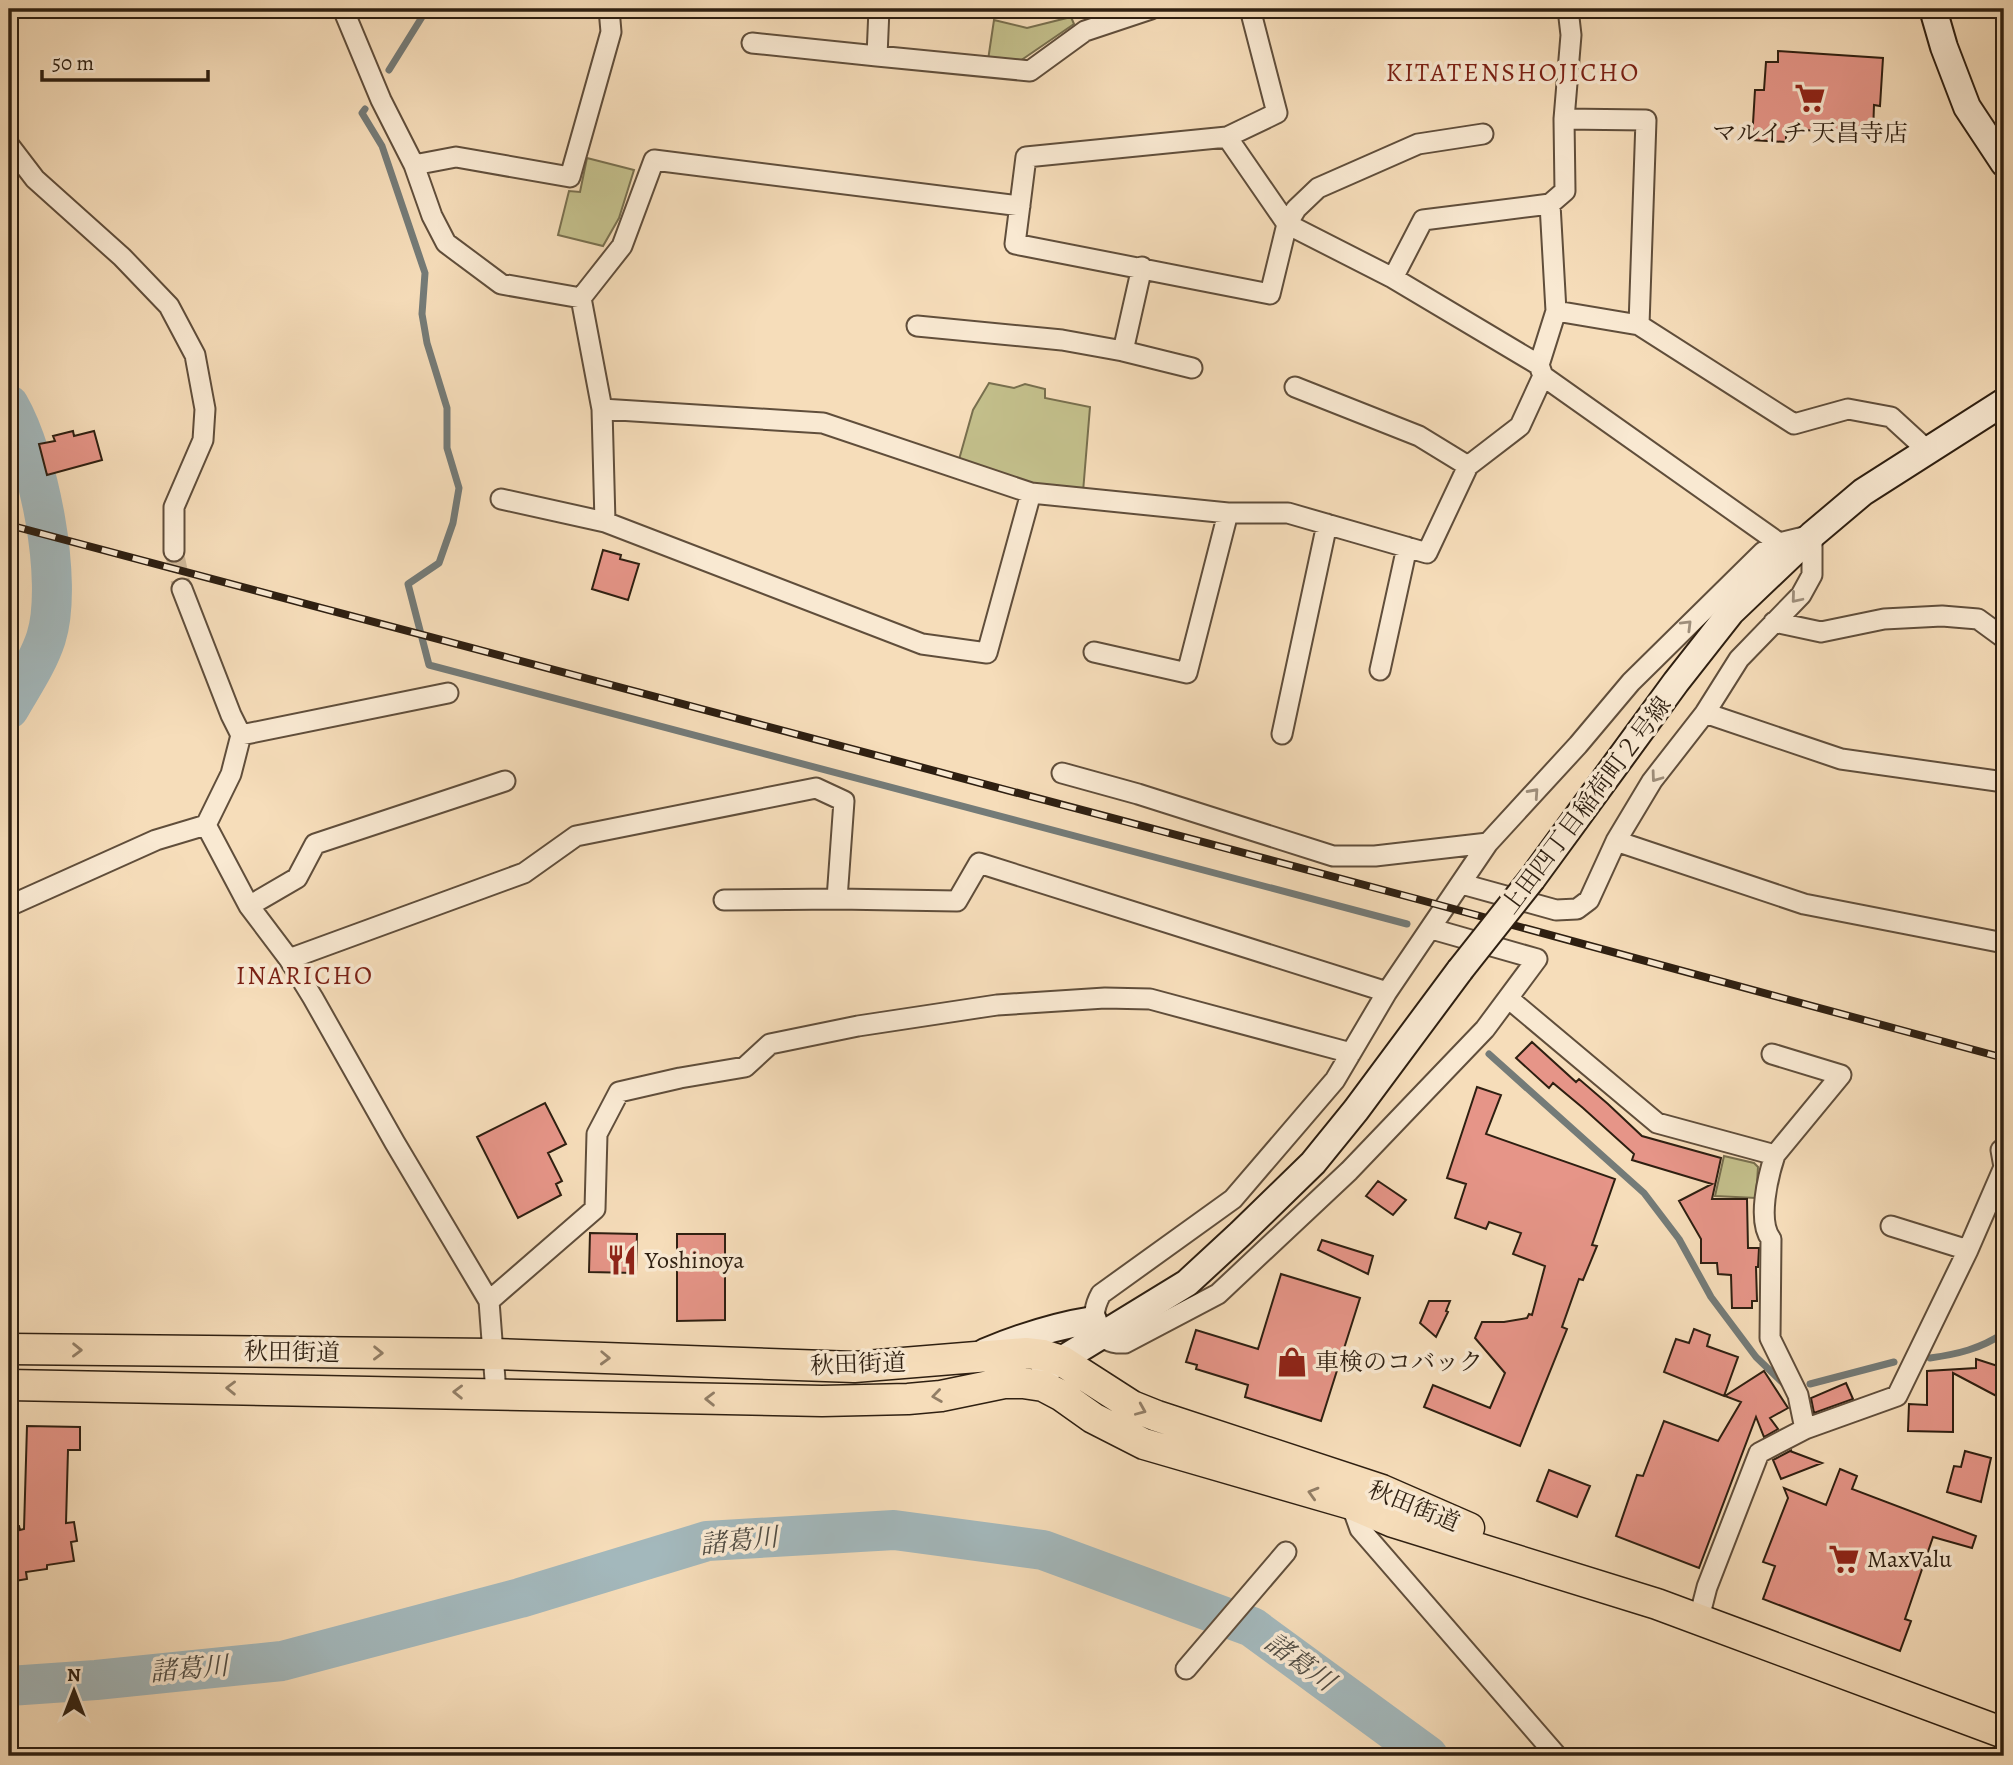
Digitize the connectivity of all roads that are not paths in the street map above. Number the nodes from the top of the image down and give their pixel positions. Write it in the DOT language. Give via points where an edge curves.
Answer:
graph roads {
  1 [pos="343,9"];
  2 [pos="609,9"];
  3 [pos="879,9"];
  4 [pos="1151,9"];
  5 [pos="1249,9"];
  6 [pos="1568,9"];
  7 [pos="1933,9"];
  8 [pos="752,43"];
  9 [pos="877,56"];
  10 [pos="1564,119"];
  11 [pos="1483,134"];
  12 [pos="1227,137"];
  13 [pos="11,153"];
  14 [pos="2004,163"];
  15 [pos="414,165"];
  16 [pos="1550,204"];
  17 [pos="1020,206"];
  18 [pos="1287,224"];
  19 [pos="1142,267"];
  20 [pos="1393,278"];
  21 [pos="581,298"];
  22 [pos="1556,311"];
  23 [pos="1639,325"];
  24 [pos="916,326"];
  25 [pos="1123,351"];
  26 [pos="1192,368"];
  27 [pos="1541,371"];
  28 [pos="1295,387"];
  29 [pos="2004,402"];
  30 [pos="602,409"];
  31 [pos="1927,450"];
  32 [pos="1468,466"];
  33 [pos="1031,493"];
  34 [pos="501,499"];
  35 [pos="1228,513"];
  36 [pos="605,522"];
  37 [pos="1328,524"];
  38 [pos="1812,535"];
  39 [pos="1779,543"];
  40 [pos="1407,547"];
  41 [pos="174,551"];
  42 [pos="182,589"];
  43 [pos="1774,622"];
  44 [pos="2004,638"];
  45 [pos="1094,652"];
  46 [pos="1380,670"];
  47 [pos="449,693"];
  48 [pos="1705,713"];
  49 [pos="1282,734"];
  50 [pos="241,735"];
  51 [pos="1062,773"];
  52 [pos="505,781"];
  53 [pos="2004,782"];
  54 [pos="206,825"];
  55 [pos="1616,841"];
  56 [pos="1488,843"];
  57 [pos="1462,884"];
  58 [pos="837,898"];
  59 [pos="724,900"];
  60 [pos="9,906"];
  61 [pos="249,906"];
  62 [pos="1432,929"];
  63 [pos="2004,943"];
  64 [pos="289,958"];
  65 [pos="1388,992"];
  66 [pos="1508,998"];
  67 [pos="1351,1053"];
  68 [pos="1772,1054"];
  69 [pos="2001,1150"];
  70 [pos="1775,1155"];
  71 [pos="1891,1226"];
  72 [pos="1968,1250"];
  73 [pos="489,1301"];
  74 [pos="1098,1328"];
  75 [pos="9,1349"];
  76 [pos="493,1354"];
  77 [pos="971,1358"];
  78 [pos="1062,1361"];
  79 [pos="1004,1383"];
  80 [pos="9,1385"];
  81 [pos="1102,1388"];
  82 [pos="496,1393"];
  83 [pos="1073,1404"];
  84 [pos="1805,1429"];
  85 [pos="1351,1504"];
  86 [pos="1286,1552"];
  87 [pos="1657,1604"];
  88 [pos="1699,1618"];
  89 [pos="1186,1669"];
  90 [pos="2004,1733"];
  91 [pos="1557,1756"];
  1 -- 15 [label="street"];
  2 -- 15 [label="street" via="611,32 570,177 456,157"];
  3 -- 9 [label="street"];
  4 -- 9 [label="street" via="1085,31 1030,71"];
  5 -- 12 [label="street" via="1278,113"];
  6 -- 10 [label="street" via="1572,35"];
  7 -- 14 [label="street" via="1967,107"];
  8 -- 9 [label="street"];
  10 -- 16 [label="street" via="1565,191"];
  10 -- 23 [label="street" via="1646,120"];
  11 -- 18 [label="street" via="1418,144 1318,188"];
  12 -- 17 [label="street" via="1026,157"];
  12 -- 18 [label="street"];
  13 -- 41 [label="street" via="169,306 195,355 205,409 203,440 174,508"];
  15 -- 21 [label="street" via="446,243 501,284"];
  16 -- 20 [label="street" via="1423,220"];
  16 -- 22 [label="street"];
  17 -- 19 [label="street" via="1015,244"];
  17 -- 21 [label="street" via="654,160 622,246"];
  18 -- 19 [label="street" via="1270,294"];
  18 -- 20 [label="street"];
  19 -- 25 [label="street"];
  20 -- 27 [label="street"];
  21 -- 30 [label="street"];
  22 -- 23 [label="street"];
  22 -- 27 [label="street"];
  23 -- 31 [label="street" via="1794,424 1848,409 1891,417"];
  24 -- 25 [label="street" via="1062,340"];
  25 -- 26 [label="street"];
  27 -- 32 [label="street" via="1520,426"];
  27 -- 39 [label="street"];
  28 -- 32 [label="street" via="1419,436"];
  29 -- 31 [label="street, 上田四丁目稲荷町２号線"];
  30 -- 33 [label="street" via="823,423"];
  30 -- 36 [label="street"];
  31 -- 38 [label="street, 上田四丁目稲荷町２号線" via="1863,492"];
  32 -- 40 [label="street" via="1427,553"];
  33 -- 35 [label="street"];
  33 -- 36 [label="street" via="986,653 922,644"];
  34 -- 36 [label="street"];
  35 -- 37 [label="street" via="1288,513"];
  35 -- 45 [label="street" via="1187,673"];
  37 -- 40 [label="street"];
  37 -- 49 [label="street"];
  38 -- 39 [label="street"];
  38 -- 43 [label="street, one-way" via="1812,575 1801,595"];
  38 -- 74 [label="street, 上田四丁目稲荷町２号線, bridge" via="1731,612 1313,1163 1187,1283"];
  56 -- 39 [label="street, one-way" via="1631,682 1763,552"];
  40 -- 46 [label="street"];
  42 -- 50 [label="street"];
  43 -- 44 [label="street" via="1821,632 1884,620 1942,616 1978,619"];
  43 -- 48 [label="street" via="1739,659"];
  47 -- 50 [label="street"];
  48 -- 53 [label="street" via="1840,759"];
  48 -- 55 [label="street, one-way" via="1652,781"];
  50 -- 54 [label="street" via="231,774"];
  51 -- 56 [label="street" via="1333,856 1375,856"];
  52 -- 61 [label="street" via="315,844 298,878"];
  54 -- 60 [label="street" via="156,840"];
  54 -- 61 [label="street"];
  55 -- 57 [label="street" via="1589,900 1577,909 1556,910"];
  55 -- 63 [label="street" via="1804,904"];
  56 -- 57 [label="street"];
  57 -- 62 [label="street"];
  58 -- 59 [label="street"];
  58 -- 64 [label="street" via="844,801 816,788 576,836 524,873"];
  58 -- 65 [label="street" via="957,901 979,863"];
  61 -- 64 [label="street"];
  62 -- 65 [label="street"];
  62 -- 66 [label="street" via="1536,959"];
  64 -- 73 [label="street"];
  65 -- 67 [label="street"];
  66 -- 70 [label="street" via="1657,1123"];
  66 -- 74 [label="street" via="1485,1029 1349,1171 1218,1294 1125,1343 1113,1344"];
  67 -- 73 [label="street" via="1150,999 997,1004 770,1044 745,1067 619,1092 597,1134 595,1209"];
  67 -- 74 [label="street" via="1335,1080 1233,1199 1101,1294 1094,1307"];
  68 -- 70 [label="street" via="1840,1075"];
  69 -- 72 [label="street" via="2004,1167"];
  70 -- 84 [label="street" via="1765,1216 1765,1231 1771,1240 1770,1338 1798,1395"];
  71 -- 72 [label="street"];
  72 -- 84 [label="street" via="1897,1396"];
  73 -- 76 [label="street"];
  74 -- 77 [label="street" via="1065,1324"];
  74 -- 78 [label="street" via="1076,1336"];
  74 -- 81 [label="street" via="1089,1364"];
  75 -- 76 [label="main road, 秋田街道, one-way"];
  76 -- 77 [label="main road, 秋田街道, one-way" via="854,1367"];
  76 -- 82 [label="street"];
  77 -- 78 [label="main road, 秋田街道" via="1026,1353"];
  78 -- 79 [label="street"];
  78 -- 81 [label="main road, 秋田街道"];
  78 -- 83 [label="street" via="1064,1390"];
  79 -- 82 [label="main road, 秋田街道, one-way" via="941,1396 879,1401"];
  79 -- 83 [label="main road, 秋田街道" via="1043,1386"];
  82 -- 80 [label="main road, 秋田街道, one-way"];
  81 -- 87 [label="main road, 秋田街道, one-way" via="1157,1416 1381,1490"];
  85 -- 83 [label="main road, 秋田街道, one-way" via="1144,1444"];
  84 -- 88 [label="street" via="1759,1453"];
  85 -- 87 [label="main road, 秋田街道" via="1394,1522"];
  85 -- 91 [label="street" via="1360,1529"];
  86 -- 89 [label="street"];
  87 -- 88 [label="main road, 秋田街道"];
  88 -- 90 [label="main road, 秋田街道"];
}
